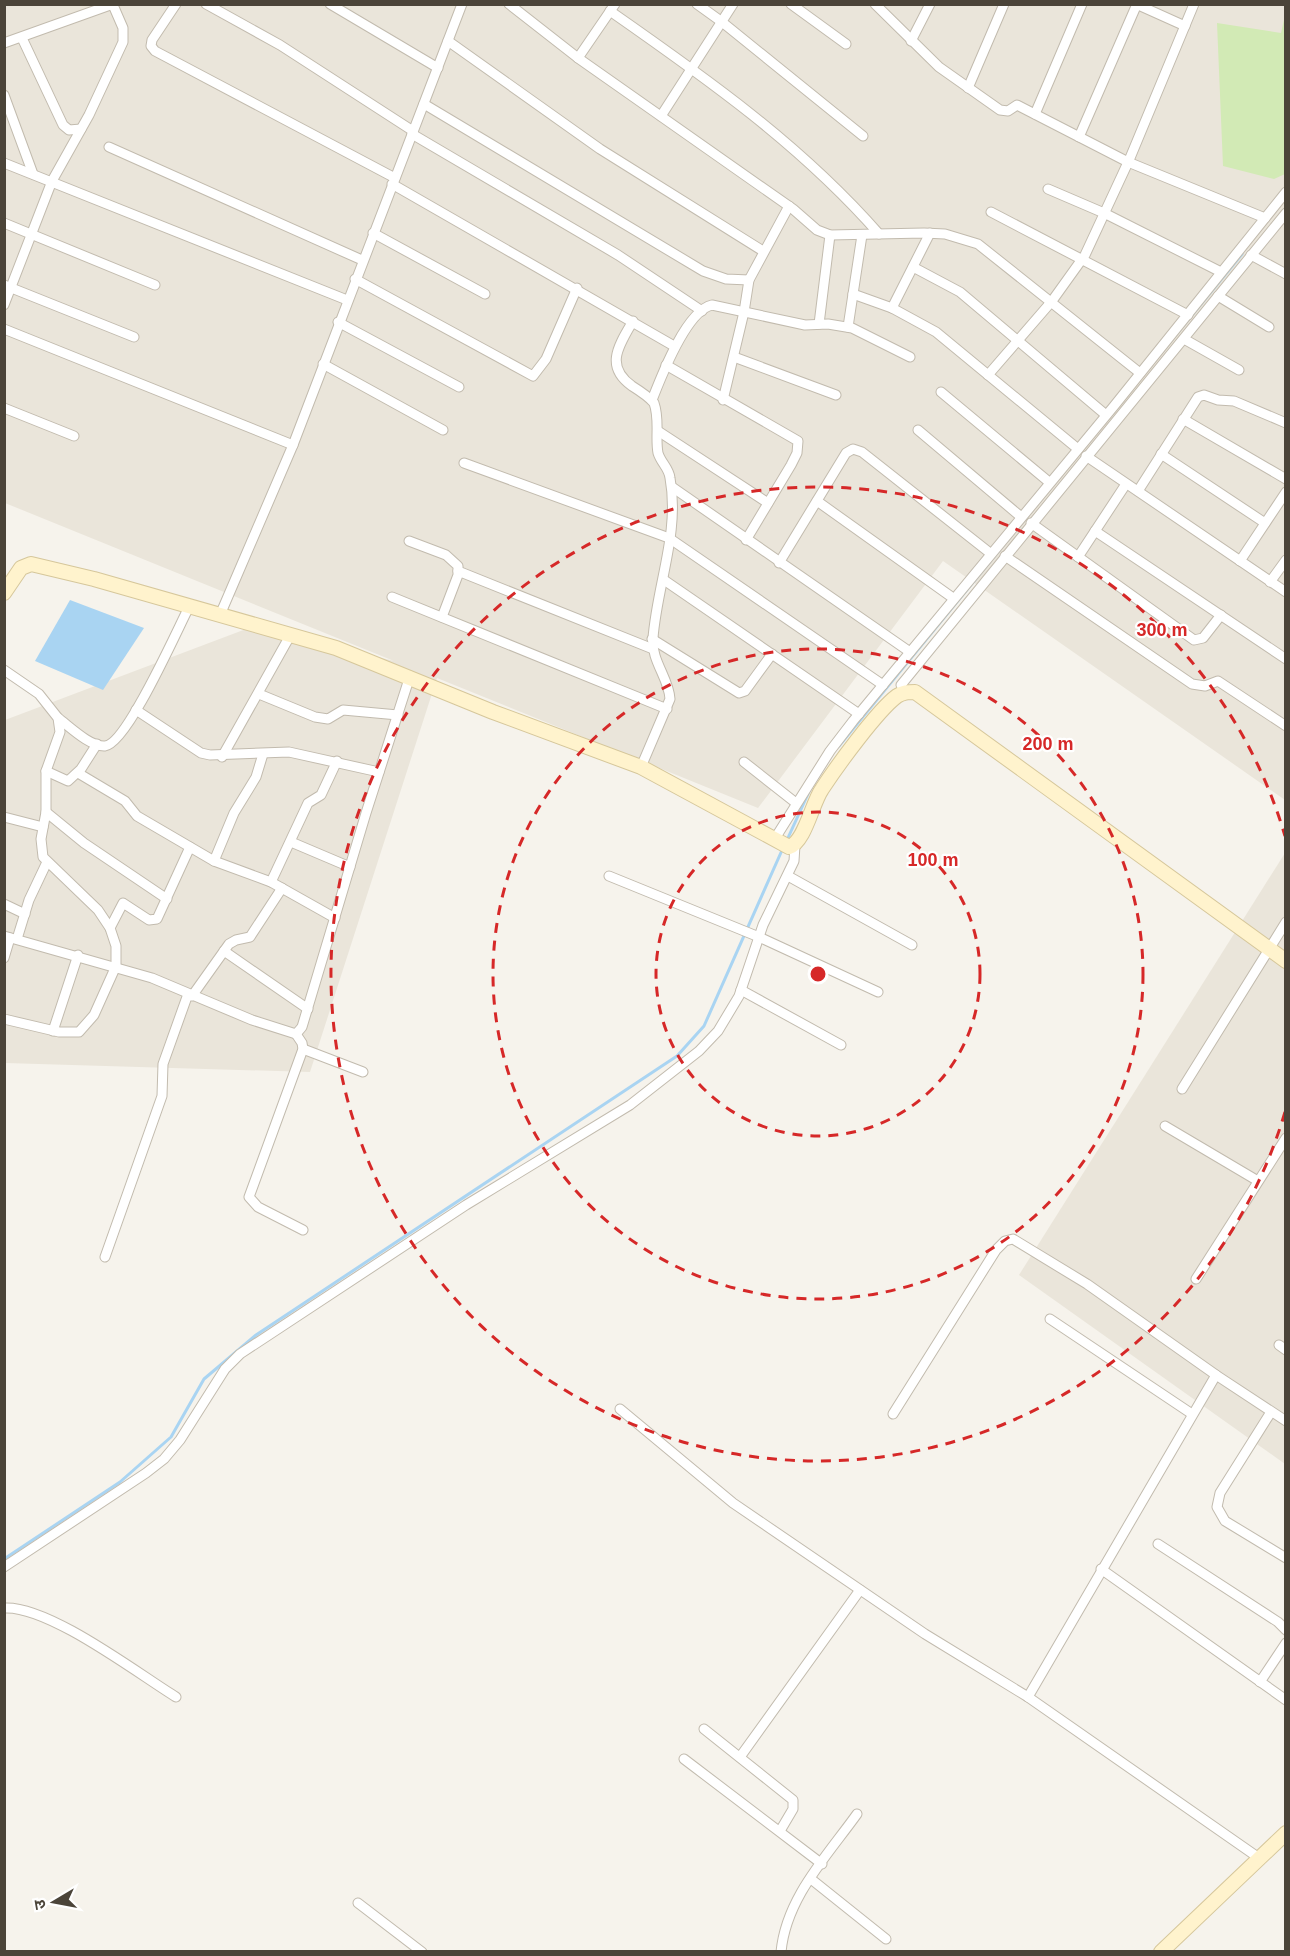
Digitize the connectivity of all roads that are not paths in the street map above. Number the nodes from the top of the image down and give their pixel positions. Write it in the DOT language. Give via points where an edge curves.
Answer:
graph roads {
  1 [pos="176,4"];
  2 [pos="206,4"];
  3 [pos="330,4"];
  4 [pos="462,4"];
  5 [pos="697,4"];
  6 [pos="733,4"];
  7 [pos="791,4"];
  8 [pos="930,4"];
  9 [pos="1004,4"];
  10 [pos="1082,4"];
  11 [pos="1194,4"];
  12 [pos="113,5"];
  13 [pos="876,5"];
  14 [pos="1137,5"];
  15 [pos="514,6"];
  16 [pos="612,8"];
  17 [pos="722,22"];
  18 [pos="1185,26"];
  19 [pos="22,38"];
  20 [pos="448,41"];
  21 [pos="911,41"];
  22 [pos="4,44"];
  23 [pos="846,44"];
  24 [pos="578,58"];
  25 [pos="438,68"];
  26 [pos="692,69"];
  27 [pos="968,88"];
  28 [pos="4,95"];
  29 [pos="424,104"];
  30 [pos="6,105"];
  31 [pos="1035,114"];
  32 [pos="661,116"];
  33 [pos="81,129"];
  34 [pos="413,132"];
  35 [pos="863,136"];
  36 [pos="1079,137"];
  37 [pos="109,147"];
  38 [pos="1128,162"];
  39 [pos="4,163"];
  40 [pos="33,174"];
  41 [pos="52,181"];
  42 [pos="394,181"];
  43 [pos="1048,189"];
  44 [pos="1286,192"];
  45 [pos="789,206"];
  46 [pos="991,212"];
  47 [pos="1104,213"];
  48 [pos="1284,217"];
  49 [pos="1265,218"];
  50 [pos="4,223"];
  51 [pos="373,233"];
  52 [pos="930,233"];
  53 [pos="32,234"];
  54 [pos="879,234"];
  55 [pos="830,235"];
  56 [pos="862,235"];
  57 [pos="763,251"];
  58 [pos="1251,255"];
  59 [pos="362,260"];
  60 [pos="1082,260"];
  61 [pos="913,267"];
  62 [pos="1221,272"];
  63 [pos="1286,274"];
  64 [pos="355,279"];
  65 [pos="749,280"];
  66 [pos="155,285"];
  67 [pos="8,287"];
  68 [pos="577,288"];
  69 [pos="485,294"];
  70 [pos="853,294"];
  71 [pos="1218,296"];
  72 [pos="347,300"];
  73 [pos="1052,302"];
  74 [pos="4,305"];
  75 [pos="892,308"];
  76 [pos="702,311"];
  77 [pos="744,312"];
  78 [pos="1188,315"];
  79 [pos="633,321"];
  80 [pos="339,322"];
  81 [pos="819,324"];
  82 [pos="848,327"];
  83 [pos="1269,327"];
  84 [pos="4,329"];
  85 [pos="134,337"];
  86 [pos="1184,339"];
  87 [pos="1019,340"];
  88 [pos="674,346"];
  89 [pos="734,357"];
  90 [pos="910,357"];
  91 [pos="323,364"];
  92 [pos="666,365"];
  93 [pos="1239,370"];
  94 [pos="1140,373"];
  95 [pos="988,375"];
  96 [pos="459,387"];
  97 [pos="941,392"];
  98 [pos="836,395"];
  99 [pos="652,400"];
  100 [pos="723,400"];
  101 [pos="4,408"];
  102 [pos="1106,415"];
  103 [pos="1183,419"];
  104 [pos="1286,423"];
  105 [pos="443,430"];
  106 [pos="918,430"];
  107 [pos="658,431"];
  108 [pos="74,436"];
  109 [pos="292,445"];
  110 [pos="1078,448"];
  111 [pos="1161,454"];
  112 [pos="1086,456"];
  113 [pos="464,463"];
  114 [pos="1286,478"];
  115 [pos="1049,482"];
  116 [pos="1126,484"];
  117 [pos="672,488"];
  118 [pos="1138,491"];
  119 [pos="1286,492"];
  120 [pos="817,501"];
  121 [pos="768,503"];
  122 [pos="1020,516"];
  123 [pos="1031,523"];
  124 [pos="1265,523"];
  125 [pos="1095,531"];
  126 [pos="669,538"];
  127 [pos="746,540"];
  128 [pos="409,542"];
  129 [pos="990,553"];
  130 [pos="1005,556"];
  131 [pos="1078,557"];
  132 [pos="1286,560"];
  133 [pos="1240,561"];
  134 [pos="779,562"];
  135 [pos="458,571"];
  136 [pos="664,580"];
  137 [pos="1270,582"];
  138 [pos="1286,592"];
  139 [pos="4,593"];
  140 [pos="392,597"];
  141 [pos="953,598"];
  142 [pos="189,607"];
  143 [pos="220,615"];
  144 [pos="1221,615"];
  145 [pos="442,617"];
  146 [pos="291,634"];
  147 [pos="653,644"];
  148 [pos="910,652"];
  149 [pos="772,654"];
  150 [pos="1286,659"];
  151 [pos="4,670"];
  152 [pos="410,676"];
  153 [pos="898,683"];
  154 [pos="883,685"];
  155 [pos="259,694"];
  156 [pos="667,709"];
  157 [pos="136,710"];
  158 [pos="859,714"];
  159 [pos="398,715"];
  160 [pos="58,718"];
  161 [pos="1286,726"];
  162 [pos="97,744"];
  163 [pos="263,754"];
  164 [pos="222,757"];
  165 [pos="336,761"];
  166 [pos="744,762"];
  167 [pos="641,767"];
  168 [pos="46,771"];
  169 [pos="379,772"];
  170 [pos="78,773"];
  171 [pos="796,803"];
  172 [pos="46,812"];
  173 [pos="4,817"];
  174 [pos="44,827"];
  175 [pos="291,842"];
  176 [pos="784,844"];
  177 [pos="190,847"];
  178 [pos="214,861"];
  179 [pos="47,862"];
  180 [pos="350,867"];
  181 [pos="609,876"];
  182 [pos="788,876"];
  183 [pos="271,882"];
  184 [pos="282,888"];
  185 [pos="167,899"];
  186 [pos="4,904"];
  187 [pos="25,914"];
  188 [pos="335,918"];
  189 [pos="1286,922"];
  190 [pos="110,928"];
  191 [pos="756,936"];
  192 [pos="10,938"];
  193 [pos="912,945"];
  194 [pos="1268,950"];
  195 [pos="224,951"];
  196 [pos="78,955"];
  197 [pos="4,958"];
  198 [pos="1286,961"];
  199 [pos="116,966"];
  200 [pos="741,990"];
  201 [pos="878,992"];
  202 [pos="190,995"];
  203 [pos="308,1009"];
  204 [pos="4,1019"];
  205 [pos="53,1031"];
  206 [pos="296,1034"];
  207 [pos="841,1044"];
  208 [pos="303,1049"];
  209 [pos="363,1072"];
  210 [pos="1182,1089"];
  211 [pos="1164,1126"];
  212 [pos="1286,1138"];
  213 [pos="1258,1181"];
  214 [pos="303,1230"];
  215 [pos="105,1257"];
  216 [pos="1196,1279"];
  217 [pos="1050,1319"];
  218 [pos="1216,1376"];
  219 [pos="620,1409"];
  220 [pos="1271,1412"];
  221 [pos="893,1413"];
  222 [pos="1192,1414"];
  223 [pos="1286,1421"];
  224 [pos="1158,1544"];
  225 [pos="1286,1558"];
  226 [pos="4,1567"];
  227 [pos="1101,1569"];
  228 [pos="860,1590"];
  229 [pos="4,1608"];
  230 [pos="1286,1630"];
  231 [pos="1286,1643"];
  232 [pos="1260,1682"];
  233 [pos="176,1697"];
  234 [pos="1028,1697"];
  235 [pos="1286,1700"];
  236 [pos="704,1729"];
  237 [pos="740,1757"];
  238 [pos="684,1759"];
  239 [pos="857,1814"];
  240 [pos="780,1831"];
  241 [pos="1286,1833"];
  242 [pos="1259,1858"];
  243 [pos="822,1864"];
  244 [pos="812,1879"];
  245 [pos="358,1903"];
  246 [pos="886,1939"];
  247 [pos="422,1952"];
  248 [pos="781,1952"];
  249 [pos="1161,1952"];
  1 -- 42 [label="street" via="152,40 155,51"];
  2 -- 34 [label="street" via="280,45"];
  3 -- 25 [label="street"];
  4 -- 20 [label="street"];
  5 -- 17 [label="street"];
  6 -- 17 [label="street"];
  7 -- 23 [label="street"];
  8 -- 21 [label="street"];
  9 -- 27 [label="street"];
  10 -- 31 [label="street"];
  11 -- 18 [label="street"];
  12 -- 19 [label="street"];
  12 -- 33 [label="street" via="123,28 123,42"];
  13 -- 21 [label="street"];
  14 -- 18 [label="street"];
  14 -- 36 [label="street"];
  15 -- 24 [label="street"];
  16 -- 24 [label="street"];
  16 -- 26 [label="street"];
  17 -- 26 [label="street"];
  17 -- 35 [label="street"];
  18 -- 38 [label="street"];
  19 -- 22 [label="street"];
  19 -- 33 [label="street" via="63,125 69,130"];
  20 -- 25 [label="street"];
  20 -- 57 [label="street" via="600,149"];
  21 -- 27 [label="street"];
  24 -- 32 [label="street"];
  25 -- 29 [label="street"];
  26 -- 32 [label="street"];
  26 -- 54 [label="street" via="792,148"];
  27 -- 31 [label="street" via="1005,112 1017,105"];
  28 -- 30 [label="street"];
  29 -- 34 [label="street"];
  29 -- 65 [label="street" via="703,271 726,279"];
  30 -- 40 [label="street"];
  31 -- 36 [label="street"];
  32 -- 45 [label="street"];
  33 -- 41 [label="street"];
  34 -- 42 [label="street"];
  34 -- 76 [label="street" via="618,255"];
  36 -- 38 [label="street"];
  37 -- 59 [label="street"];
  38 -- 47 [label="street"];
  38 -- 49 [label="street"];
  39 -- 40 [label="street"];
  40 -- 41 [label="street"];
  41 -- 53 [label="street"];
  41 -- 72 [label="street"];
  42 -- 51 [label="street"];
  42 -- 68 [label="street"];
  43 -- 47 [label="street"];
  44 -- 49 [label="street"];
  45 -- 55 [label="street" via="817,230"];
  45 -- 57 [label="street"];
  46 -- 60 [label="street"];
  47 -- 60 [label="street"];
  47 -- 62 [label="street"];
  48 -- 58 [label="street"];
  49 -- 62 [label="street"];
  50 -- 53 [label="street"];
  51 -- 59 [label="street"];
  51 -- 69 [label="street"];
  52 -- 54 [label="street"];
  52 -- 61 [label="street"];
  52 -- 73 [label="street" via="967,240 988,249"];
  53 -- 66 [label="street"];
  53 -- 67 [label="street"];
  54 -- 56 [label="street"];
  55 -- 56 [label="street"];
  55 -- 81 [label="street"];
  56 -- 70 [label="street"];
  57 -- 65 [label="street"];
  58 -- 63 [label="street"];
  58 -- 71 [label="street"];
  59 -- 64 [label="street"];
  60 -- 73 [label="street"];
  60 -- 78 [label="street"];
  61 -- 75 [label="street"];
  61 -- 87 [label="street" via="960,292"];
  62 -- 78 [label="street"];
  64 -- 68 [label="street" via="533,376 546,359"];
  64 -- 72 [label="street"];
  65 -- 77 [label="street"];
  67 -- 74 [label="street"];
  67 -- 85 [label="street"];
  68 -- 79 [label="street"];
  70 -- 75 [label="street"];
  70 -- 82 [label="street"];
  71 -- 83 [label="street"];
  71 -- 86 [label="street"];
  72 -- 80 [label="street"];
  73 -- 87 [label="street"];
  73 -- 94 [label="street"];
  75 -- 95 [label="street" via="936,332"];
  76 -- 77 [label="street" via="712,305"];
  76 -- 88 [label="street"];
  77 -- 81 [label="street" via="805,325"];
  77 -- 89 [label="street"];
  78 -- 94 [label="street"];
  79 -- 88 [label="street"];
  79 -- 99 [label="street" via="621,342 616,365 623,379"];
  80 -- 91 [label="street"];
  80 -- 96 [label="street"];
  81 -- 82 [label="street"];
  82 -- 90 [label="street"];
  84 -- 109 [label="street"];
  86 -- 93 [label="street"];
  86 -- 112 [label="street"];
  87 -- 95 [label="street"];
  87 -- 102 [label="street"];
  88 -- 92 [label="street"];
  89 -- 98 [label="street"];
  89 -- 100 [label="street"];
  91 -- 105 [label="street"];
  91 -- 109 [label="street"];
  92 -- 99 [label="street"];
  92 -- 100 [label="street"];
  94 -- 102 [label="street"];
  95 -- 110 [label="street"];
  97 -- 115 [label="street"];
  99 -- 107 [label="street" via="657,410"];
  100 -- 121 [label="street" via="798,441 797,453"];
  101 -- 108 [label="street"];
  102 -- 110 [label="street"];
  103 -- 104 [label="street" via="1198,397 1204,395 1234,401"];
  103 -- 111 [label="street"];
  103 -- 114 [label="street"];
  106 -- 122 [label="street"];
  107 -- 117 [label="street" via="659,456 668,469"];
  107 -- 121 [label="street"];
  109 -- 143 [label="street"];
  110 -- 115 [label="street"];
  111 -- 118 [label="street"];
  111 -- 124 [label="street"];
  112 -- 116 [label="street"];
  112 -- 123 [label="street"];
  113 -- 126 [label="street"];
  115 -- 122 [label="street"];
  116 -- 118 [label="street"];
  116 -- 125 [label="street"];
  117 -- 126 [label="street"];
  117 -- 127 [label="street"];
  118 -- 133 [label="street"];
  119 -- 124 [label="street"];
  120 -- 129 [label="street" via="846,453 857,450"];
  120 -- 134 [label="street"];
  120 -- 141 [label="street"];
  121 -- 127 [label="street"];
  122 -- 129 [label="street"];
  123 -- 130 [label="street"];
  123 -- 131 [label="street"];
  124 -- 133 [label="street"];
  125 -- 131 [label="street"];
  125 -- 144 [label="street"];
  126 -- 136 [label="street"];
  126 -- 154 [label="street"];
  127 -- 134 [label="street"];
  128 -- 135 [label="street" via="446,555"];
  129 -- 141 [label="street"];
  130 -- 153 [label="street"];
  130 -- 161 [label="street" via="1192,684 1205,686 1218,681"];
  131 -- 144 [label="street" via="1194,640 1203,638"];
  132 -- 137 [label="street"];
  133 -- 137 [label="street"];
  134 -- 148 [label="street"];
  135 -- 145 [label="street"];
  135 -- 147 [label="street"];
  136 -- 147 [label="street"];
  136 -- 149 [label="street"];
  137 -- 138 [label="street"];
  139 -- 142 [label="street" via="21,568 31,564"];
  140 -- 145 [label="street"];
  141 -- 148 [label="street"];
  142 -- 143 [label="street"];
  142 -- 157 [label="street"];
  143 -- 146 [label="street"];
  144 -- 150 [label="street"];
  145 -- 156 [label="street"];
  146 -- 152 [label="street"];
  146 -- 155 [label="street"];
  147 -- 149 [label="street" via="739,693 746,691"];
  147 -- 156 [label="street" via="670,692"];
  148 -- 153 [label="street"];
  149 -- 158 [label="street"];
  151 -- 160 [label="street" via="39,694"];
  152 -- 159 [label="street"];
  152 -- 167 [label="street" via="493,712"];
  153 -- 154 [label="street"];
  153 -- 176 [label="street" via="896,697 821,790"];
  153 -- 194 [label="street" via="927,699"];
  154 -- 158 [label="street"];
  155 -- 159 [label="street" via="327,719 343,710"];
  155 -- 164 [label="street"];
  156 -- 167 [label="street"];
  157 -- 162 [label="street" via="116,741 108,746"];
  157 -- 164 [label="street" via="201,753"];
  158 -- 171 [label="street"];
  159 -- 169 [label="street"];
  160 -- 162 [label="street"];
  160 -- 168 [label="street" via="60,732"];
  162 -- 170 [label="street"];
  163 -- 164 [label="street"];
  163 -- 165 [label="street" via="289,752"];
  163 -- 178 [label="street" via="256,777 234,813"];
  165 -- 169 [label="street"];
  165 -- 175 [label="street" via="321,795 308,803"];
  166 -- 171 [label="street"];
  167 -- 176 [label="street"];
  168 -- 170 [label="street" via="64,782"];
  168 -- 172 [label="street"];
  169 -- 180 [label="street"];
  170 -- 177 [label="street" via="124,801 137,816"];
  171 -- 176 [label="street"];
  172 -- 174 [label="street"];
  172 -- 185 [label="street"];
  173 -- 174 [label="street"];
  174 -- 179 [label="street" via="41,849"];
  175 -- 180 [label="street"];
  175 -- 183 [label="street"];
  176 -- 182 [label="street" via="794,861"];
  177 -- 178 [label="street"];
  177 -- 185 [label="street"];
  178 -- 183 [label="street"];
  179 -- 187 [label="street"];
  179 -- 190 [label="street" via="98,910"];
  180 -- 188 [label="street"];
  181 -- 191 [label="street"];
  182 -- 191 [label="street"];
  182 -- 193 [label="street"];
  183 -- 184 [label="street"];
  184 -- 188 [label="street"];
  184 -- 195 [label="street" via="250,937 231,942"];
  185 -- 190 [label="street" via="153,921 120,904"];
  186 -- 187 [label="street"];
  187 -- 192 [label="street"];
  188 -- 203 [label="street"];
  189 -- 194 [label="street"];
  190 -- 199 [label="street" via="118,953"];
  191 -- 200 [label="street"];
  191 -- 201 [label="street"];
  192 -- 196 [label="street"];
  192 -- 197 [label="street"];
  194 -- 198 [label="street"];
  194 -- 210 [label="street"];
  195 -- 202 [label="street"];
  195 -- 203 [label="street"];
  196 -- 199 [label="street"];
  196 -- 205 [label="street"];
  199 -- 202 [label="street"];
  199 -- 205 [label="street" via="85,1028 71,1034"];
  200 -- 207 [label="street"];
  200 -- 226 [label="street" via="718,1031 699,1051 630,1105 466,1205 240,1354 225,1369 165,1459"];
  202 -- 206 [label="street"];
  202 -- 215 [label="street" via="163,1064 162,1096"];
  203 -- 206 [label="street"];
  204 -- 205 [label="street"];
  206 -- 208 [label="street"];
  208 -- 209 [label="street"];
  208 -- 214 [label="street" via="249,1197 258,1207"];
  211 -- 213 [label="street"];
  212 -- 213 [label="street"];
  213 -- 216 [label="street"];
  217 -- 222 [label="street"];
  218 -- 220 [label="street"];
  218 -- 221 [label="street" via="1087,1284 1029,1247 1009,1239 996,1250"];
  218 -- 222 [label="street"];
  219 -- 228 [label="street" via="733,1503"];
  220 -- 223 [label="street"];
  220 -- 225 [label="street" via="1220,1493 1217,1507 1225,1521"];
  222 -- 227 [label="street"];
  224 -- 230 [label="street"];
  227 -- 232 [label="street"];
  227 -- 234 [label="street"];
  228 -- 234 [label="street"];
  228 -- 237 [label="street"];
  229 -- 233 [label="street" via="24,1609 72,1632"];
  231 -- 232 [label="street"];
  232 -- 235 [label="street"];
  234 -- 242 [label="street"];
  236 -- 237 [label="street"];
  237 -- 240 [label="street" via="793,1800 793,1809"];
  238 -- 240 [label="street"];
  239 -- 243 [label="street"];
  240 -- 243 [label="street"];
  241 -- 242 [label="street"];
  242 -- 249 [label="street"];
  243 -- 244 [label="street"];
  244 -- 246 [label="street"];
  244 -- 248 [label="street" via="790,1910"];
  245 -- 247 [label="street"];
}
